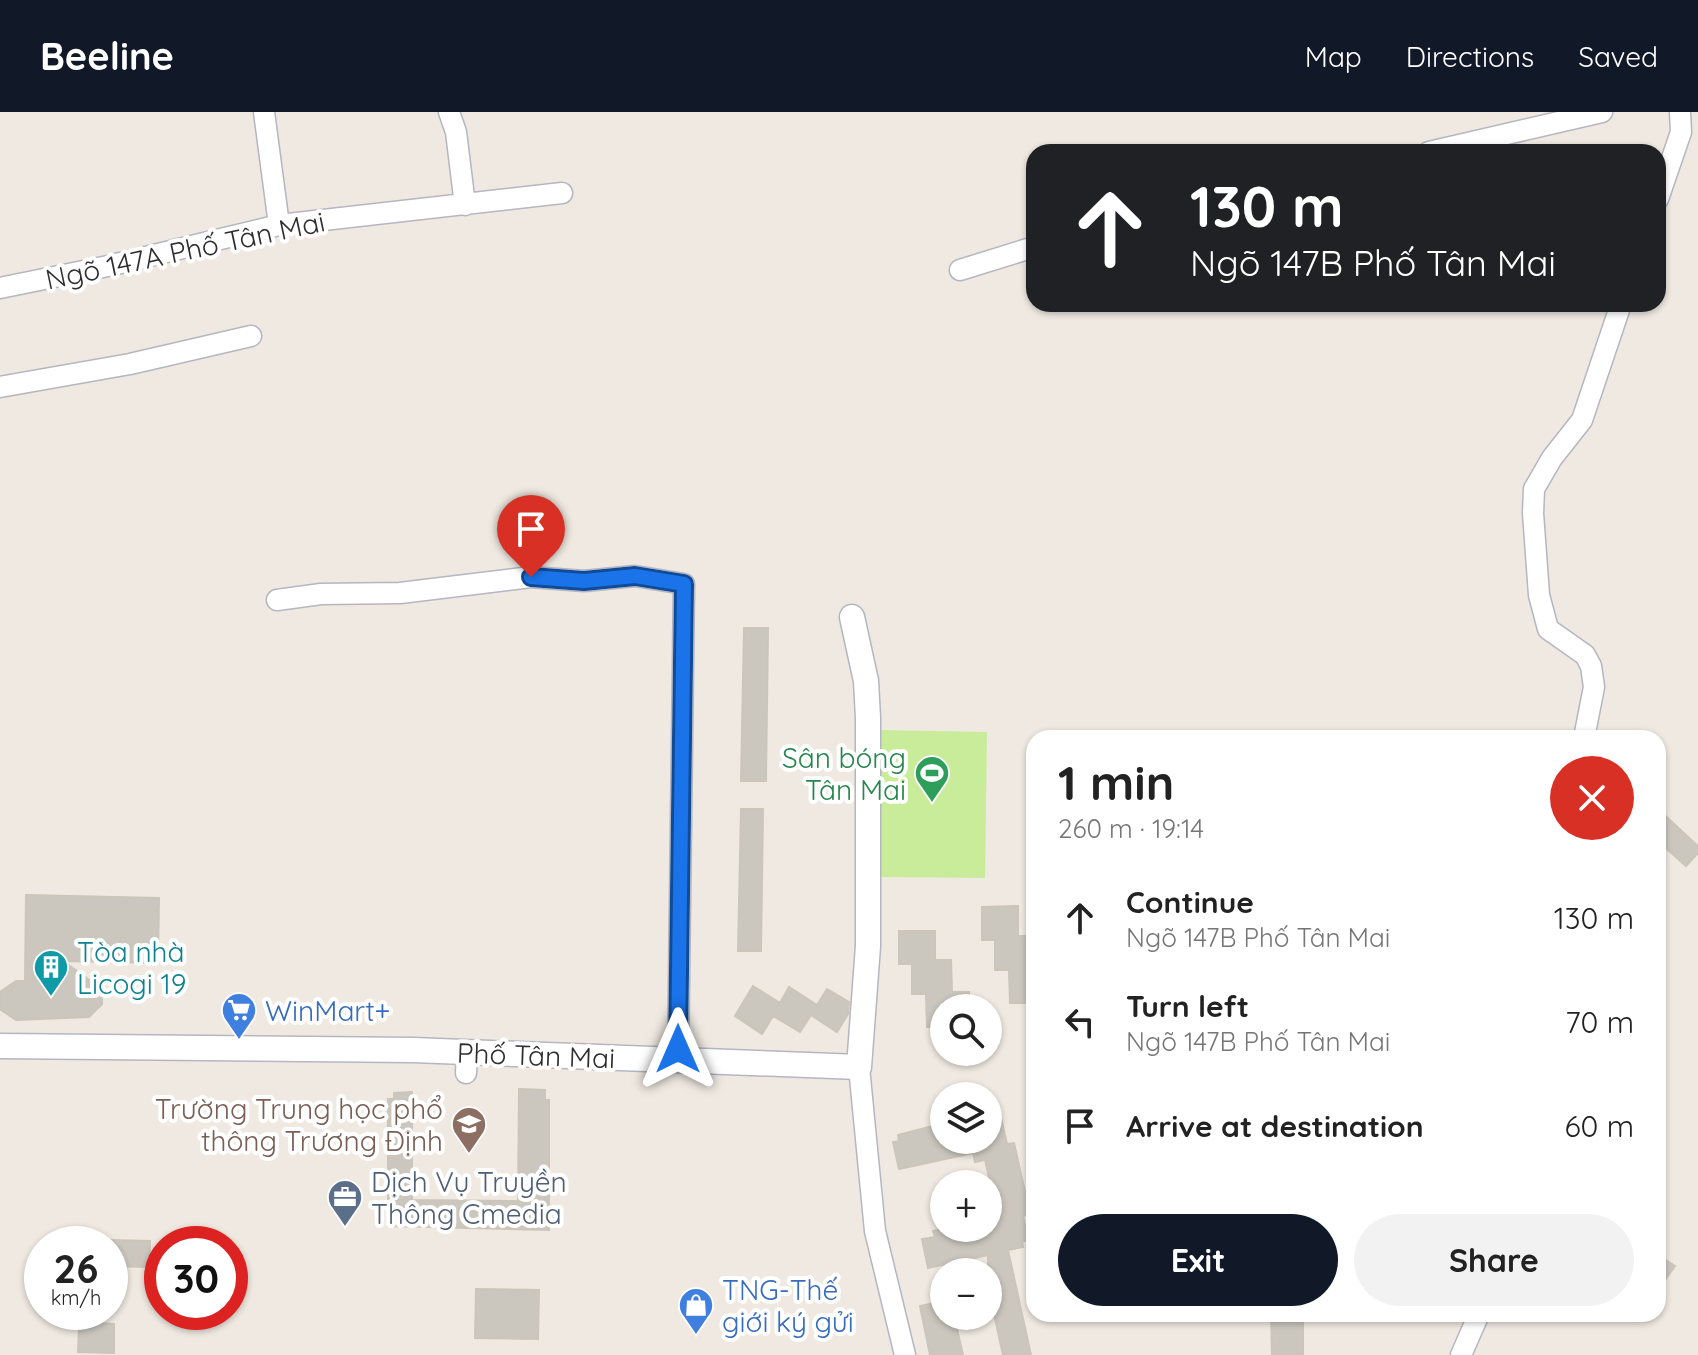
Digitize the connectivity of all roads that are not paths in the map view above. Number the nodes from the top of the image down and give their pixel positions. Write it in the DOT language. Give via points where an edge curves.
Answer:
graph roads {
  1 [pos="264,112"];
  2 [pos="449,112"];
  3 [pos="1602,112"];
  4 [pos="1680,112"];
  5 [pos="1464,144"];
  6 [pos="1666,176"];
  7 [pos="562,193"];
  8 [pos="465,205"];
  9 [pos="279,225"];
  10 [pos="1026,249"];
  11 [pos="960,270"];
  12 [pos="0,288"];
  13 [pos="1618,312"];
  14 [pos="251,336"];
  15 [pos="0,387"];
  16 [pos="277,600"];
  17 [pos="852,617"];
  18 [pos="1586,730"];
  19 [pos="0,1046"];
  20 [pos="678,1061"];
  21 [pos="859,1067"];
  22 [pos="1475,1322"];
  23 [pos="905,1355"];
  24 [pos="1461,1355"];
  1 -- 9 [label="street"];
  2 -- 8 [label="street"];
  3 -- 5 [label="street"];
  4 -- 6 [label="street" via="1681,132"];
  7 -- 8 [label="street, Ngõ 147A Phố Tân Mai"];
  8 -- 9 [label="street, Ngõ 147A Phố Tân Mai"];
  9 -- 12 [label="street, Ngõ 147A Phố Tân Mai"];
  10 -- 11 [label="street"];
  13 -- 18 [label="street" via="1582,420 1534,489 1539,595 1548,629 1585,655 1591,666 1594,687"];
  14 -- 15 [label="street"];
  16 -- 20 [label="street" via="400,593 531,577 584,581 635,576 684,584"];
  17 -- 21 [label="street" via="868,718 868,946"];
  19 -- 20 [label="street, Phố Tân Mai" via="357,1049 466,1063"];
  20 -- 21 [label="street, Phố Tân Mai"];
  21 -- 23 [label="street" via="875,1231"];
  22 -- 24 [label="street"];
}
